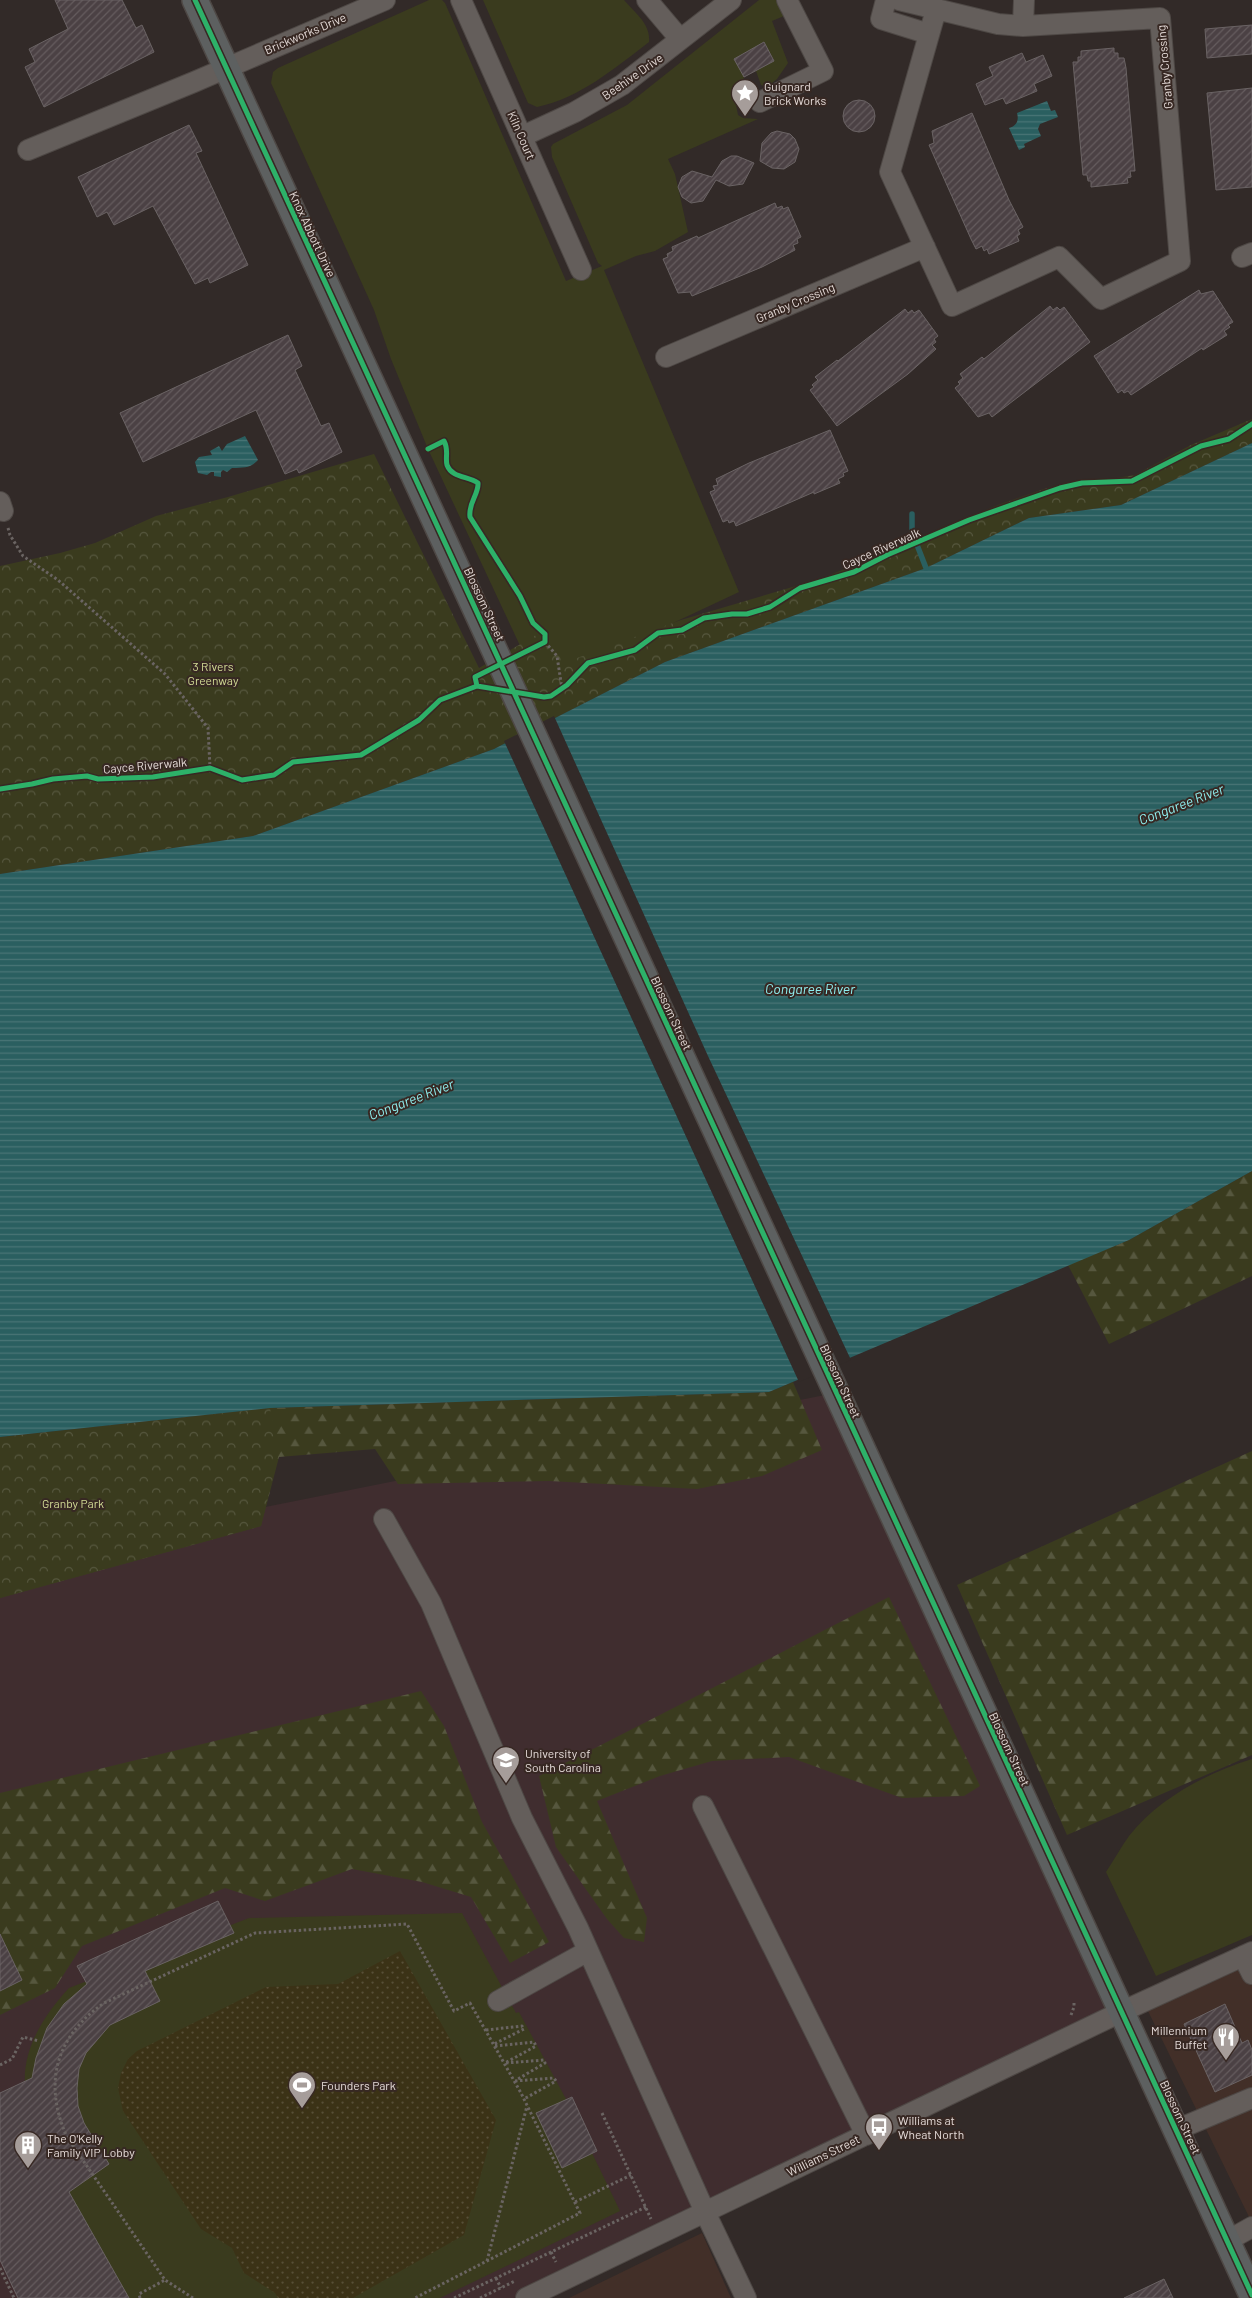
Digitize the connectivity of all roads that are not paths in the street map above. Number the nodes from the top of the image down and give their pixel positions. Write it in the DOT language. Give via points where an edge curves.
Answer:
graph roads {
  1 [pos="195,0"];
  2 [pos="462,0"];
  3 [pos="647,0"];
  4 [pos="730,0"];
  5 [pos="787,0"];
  6 [pos="886,0"];
  7 [pos="899,0"];
  8 [pos="1024,0"];
  9 [pos="373,2"];
  10 [pos="936,10"];
  11 [pos="1023,26"];
  12 [pos="929,34"];
  13 [pos="680,40"];
  14 [pos="226,67"];
  15 [pos="760,102"];
  16 [pos="523,136"];
  17 [pos="28,150"];
  18 [pos="925,247"];
  19 [pos="581,270"];
  20 [pos="666,357"];
  21 [pos="414,475"];
  22 [pos="384,1519"];
  23 [pos="702,1806"];
  24 [pos="588,1951"];
  25 [pos="1247,1954"];
  26 [pos="1252,1974"];
  27 [pos="498,2001"];
  28 [pos="1121,2012"];
  29 [pos="1252,2098"];
  30 [pos="1176,2130"];
  31 [pos="866,2135"];
  32 [pos="705,2212"];
  33 [pos="1252,2227"];
  34 [pos="1227,2241"];
  35 [pos="1252,2295"];
  36 [pos="534,2296"];
  37 [pos="746,2298"];
  1 -- 14 [label="main road, Knox Abbott Drive"];
  2 -- 16 [label="street, Kiln Court"];
  3 -- 13 [label="street"];
  4 -- 13 [label="street, Beehive Drive"];
  5 -- 15 [label="street" via="823,71"];
  6 -- 12 [label="street" via="881,19"];
  7 -- 10 [label="street"];
  8 -- 11 [label="street"];
  9 -- 14 [label="street, Brickworks Drive"];
  10 -- 11 [label="street, Granby Crossing" via="998,24"];
  10 -- 12 [label="street, Granby Crossing"];
  11 -- 18 [label="street, Granby Crossing" via="1160,18 1180,260 1101,299 1059,257 952,306"];
  12 -- 18 [label="street, Granby Crossing" via="890,172"];
  13 -- 16 [label="street, Beehive Drive" via="622,85"];
  14 -- 17 [label="street, Brickworks Drive"];
  14 -- 21 [label="main road, Knox Abbott Drive"];
  16 -- 19 [label="street, Kiln Court"];
  18 -- 20 [label="street, Granby Crossing"];
  21 -- 28 [label="main road, Blossom Street"];
  22 -- 24 [label="street" via="431,1603 522,1818"];
  23 -- 31 [label="street"];
  24 -- 27 [label="street"];
  24 -- 32 [label="street"];
  25 -- 26 [label="street"];
  25 -- 28 [label="street, Williams Street"];
  28 -- 30 [label="main road, Blossom Street"];
  28 -- 31 [label="street, Williams Street"];
  29 -- 30 [label="street"];
  30 -- 34 [label="main road, Blossom Street"];
  31 -- 32 [label="street, Williams Street"];
  32 -- 36 [label="street, Williams Street"];
  32 -- 37 [label="street"];
  33 -- 34 [label="street"];
  34 -- 35 [label="main road, Blossom Street"];
}
